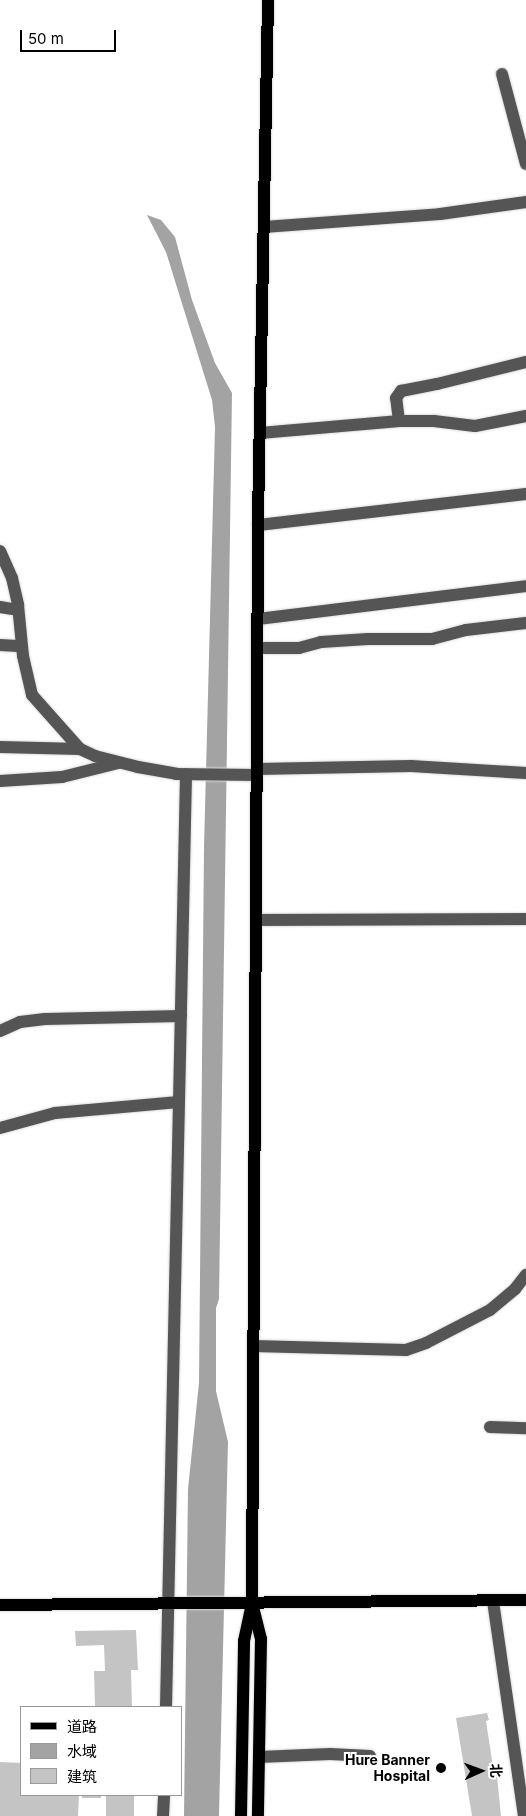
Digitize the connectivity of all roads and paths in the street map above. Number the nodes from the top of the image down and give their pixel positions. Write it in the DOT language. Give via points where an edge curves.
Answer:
graph roads {
  1 [pos="268,0"];
  2 [pos="502,74"];
  3 [pos="526,164"];
  4 [pos="526,202"];
  5 [pos="264,227"];
  6 [pos="526,362"];
  7 [pos="526,416"];
  8 [pos="399,421"];
  9 [pos="260,433"];
  10 [pos="526,494"];
  11 [pos="258,525"];
  12 [pos="0,551"];
  13 [pos="526,586"];
  14 [pos="0,607"];
  15 [pos="18,610"];
  16 [pos="258,619"];
  17 [pos="526,623"];
  18 [pos="0,645"];
  19 [pos="22,646"];
  20 [pos="258,648"];
  21 [pos="0,747"];
  22 [pos="80,749"];
  23 [pos="120,762"];
  24 [pos="257,772"];
  25 [pos="526,773"];
  26 [pos="186,774"];
  27 [pos="0,781"];
  28 [pos="526,919"];
  29 [pos="256,920"];
  30 [pos="181,1016"];
  31 [pos="0,1031"];
  32 [pos="179,1102"];
  33 [pos="0,1128"];
  34 [pos="525,1277"];
  35 [pos="253,1346"];
  36 [pos="490,1427"];
  37 [pos="526,1428"];
  38 [pos="526,1600"];
  39 [pos="493,1601"];
  40 [pos="252,1602"];
  41 [pos="168,1603"];
  42 [pos="0,1605"];
  43 [pos="166,1706"];
  44 [pos="370,1756"];
  45 [pos="259,1758"];
  46 [pos="164,1796"];
  47 [pos="163,1816"];
  48 [pos="241,1816"];
  49 [pos="258,1816"];
  50 [pos="524,1816"];
  1 -- 5 [label="main road"];
  2 -- 3 [label="street"];
  4 -- 5 [label="street" via="440,214"];
  5 -- 9 [label="main road"];
  6 -- 8 [label="street" via="401,391 396,398"];
  7 -- 8 [label="street" via="475,426"];
  8 -- 9 [label="street"];
  9 -- 11 [label="main road"];
  10 -- 11 [label="street"];
  11 -- 16 [label="main road"];
  12 -- 15 [label="street" via="12,578"];
  13 -- 16 [label="street"];
  14 -- 15 [label="street"];
  15 -- 19 [label="street"];
  16 -- 20 [label="main road"];
  17 -- 20 [label="street" via="466,630 432,639 368,639 322,642 299,648"];
  18 -- 19 [label="street"];
  19 -- 22 [label="street" via="32,695"];
  20 -- 24 [label="main road"];
  21 -- 22 [label="street"];
  22 -- 23 [label="street"];
  23 -- 26 [label="street"];
  23 -- 27 [label="street" via="62,777"];
  24 -- 25 [label="street" via="411,766"];
  24 -- 26 [label="street"];
  24 -- 29 [label="main road"];
  26 -- 30 [label="street"];
  28 -- 29 [label="street"];
  29 -- 35 [label="main road"];
  30 -- 31 [label="street" via="45,1019 20,1022"];
  30 -- 32 [label="street"];
  32 -- 33 [label="street" via="55,1113"];
  32 -- 41 [label="street"];
  34 -- 35 [label="street" via="490,1310 406,1350"];
  35 -- 40 [label="main road"];
  36 -- 37 [label="street"];
  38 -- 39 [label="main road"];
  39 -- 40 [label="main road"];
  39 -- 50 [label="street"];
  40 -- 41 [label="main road"];
  40 -- 45 [label="main road" via="261,1639"];
  40 -- 48 [label="main road" via="244,1641"];
  41 -- 42 [label="main road"];
  41 -- 43 [label="street"];
  44 -- 45 [label="street" via="330,1754"];
  45 -- 49 [label="main road"];
  46 -- 47 [label="street"];
}
